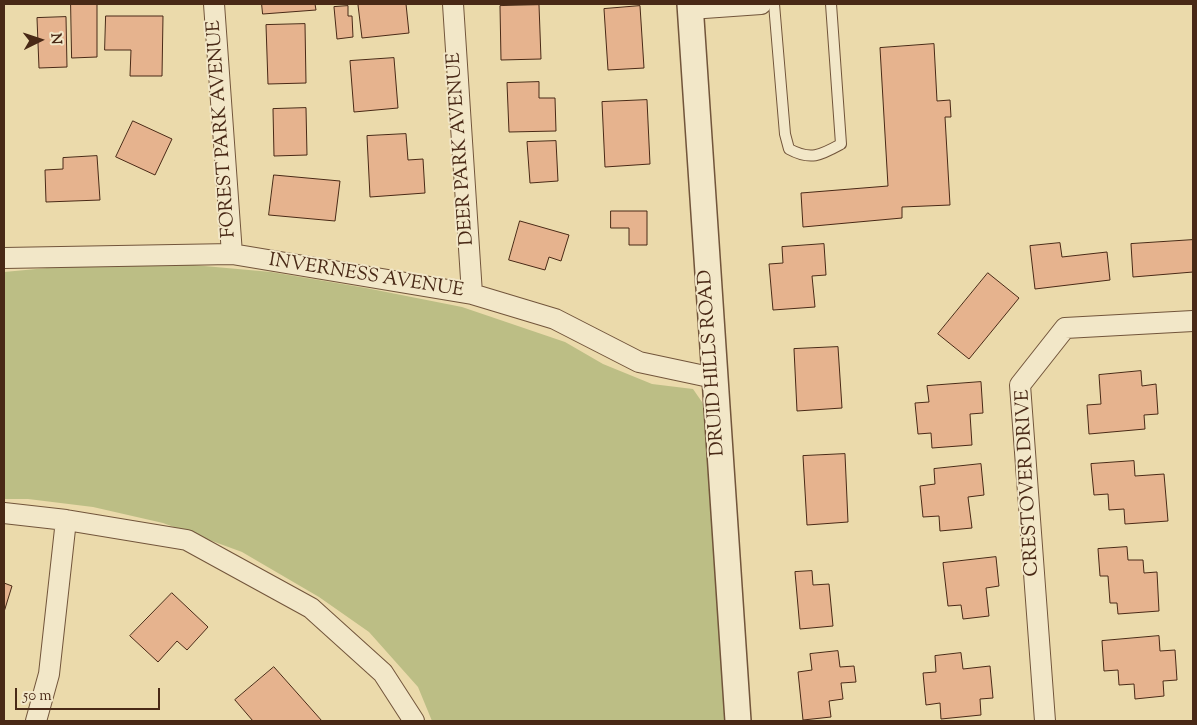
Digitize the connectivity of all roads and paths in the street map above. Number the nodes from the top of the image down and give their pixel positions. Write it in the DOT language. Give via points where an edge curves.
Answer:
graph roads {
  1 [pos="214,4"];
  2 [pos="453,4"];
  3 [pos="761,4"];
  4 [pos="774,4"];
  5 [pos="831,4"];
  6 [pos="690,6"];
  7 [pos="232,254"];
  8 [pos="4,258"];
  9 [pos="472,294"];
  10 [pos="1193,321"];
  11 [pos="714,378"];
  12 [pos="4,514"];
  13 [pos="66,520"];
  14 [pos="36,721"];
  15 [pos="414,721"];
  16 [pos="738,721"];
  17 [pos="1046,721"];
  1 -- 7 [label="street, FOREST PARK AVENUE"];
  2 -- 9 [label="street, DEER PARK AVENUE"];
  3 -- 6 [label="street"];
  4 -- 5 [label="lane" via="785,134 789,149 801,156 821,155 841,144"];
  6 -- 11 [label="street, DRUID HILLS ROAD"];
  7 -- 8 [label="street, INVERNESS AVENUE"];
  7 -- 9 [label="street, INVERNESS AVENUE"];
  9 -- 11 [label="street, INVERNESS AVENUE" via="554,319 639,362"];
  10 -- 17 [label="street, CRESTOVER DRIVE" via="1065,328 1020,385"];
  11 -- 16 [label="street, DRUID HILLS ROAD"];
  12 -- 13 [label="street"];
  13 -- 14 [label="street" via="49,674"];
  13 -- 15 [label="street" via="187,540 311,608 383,673"];
}
